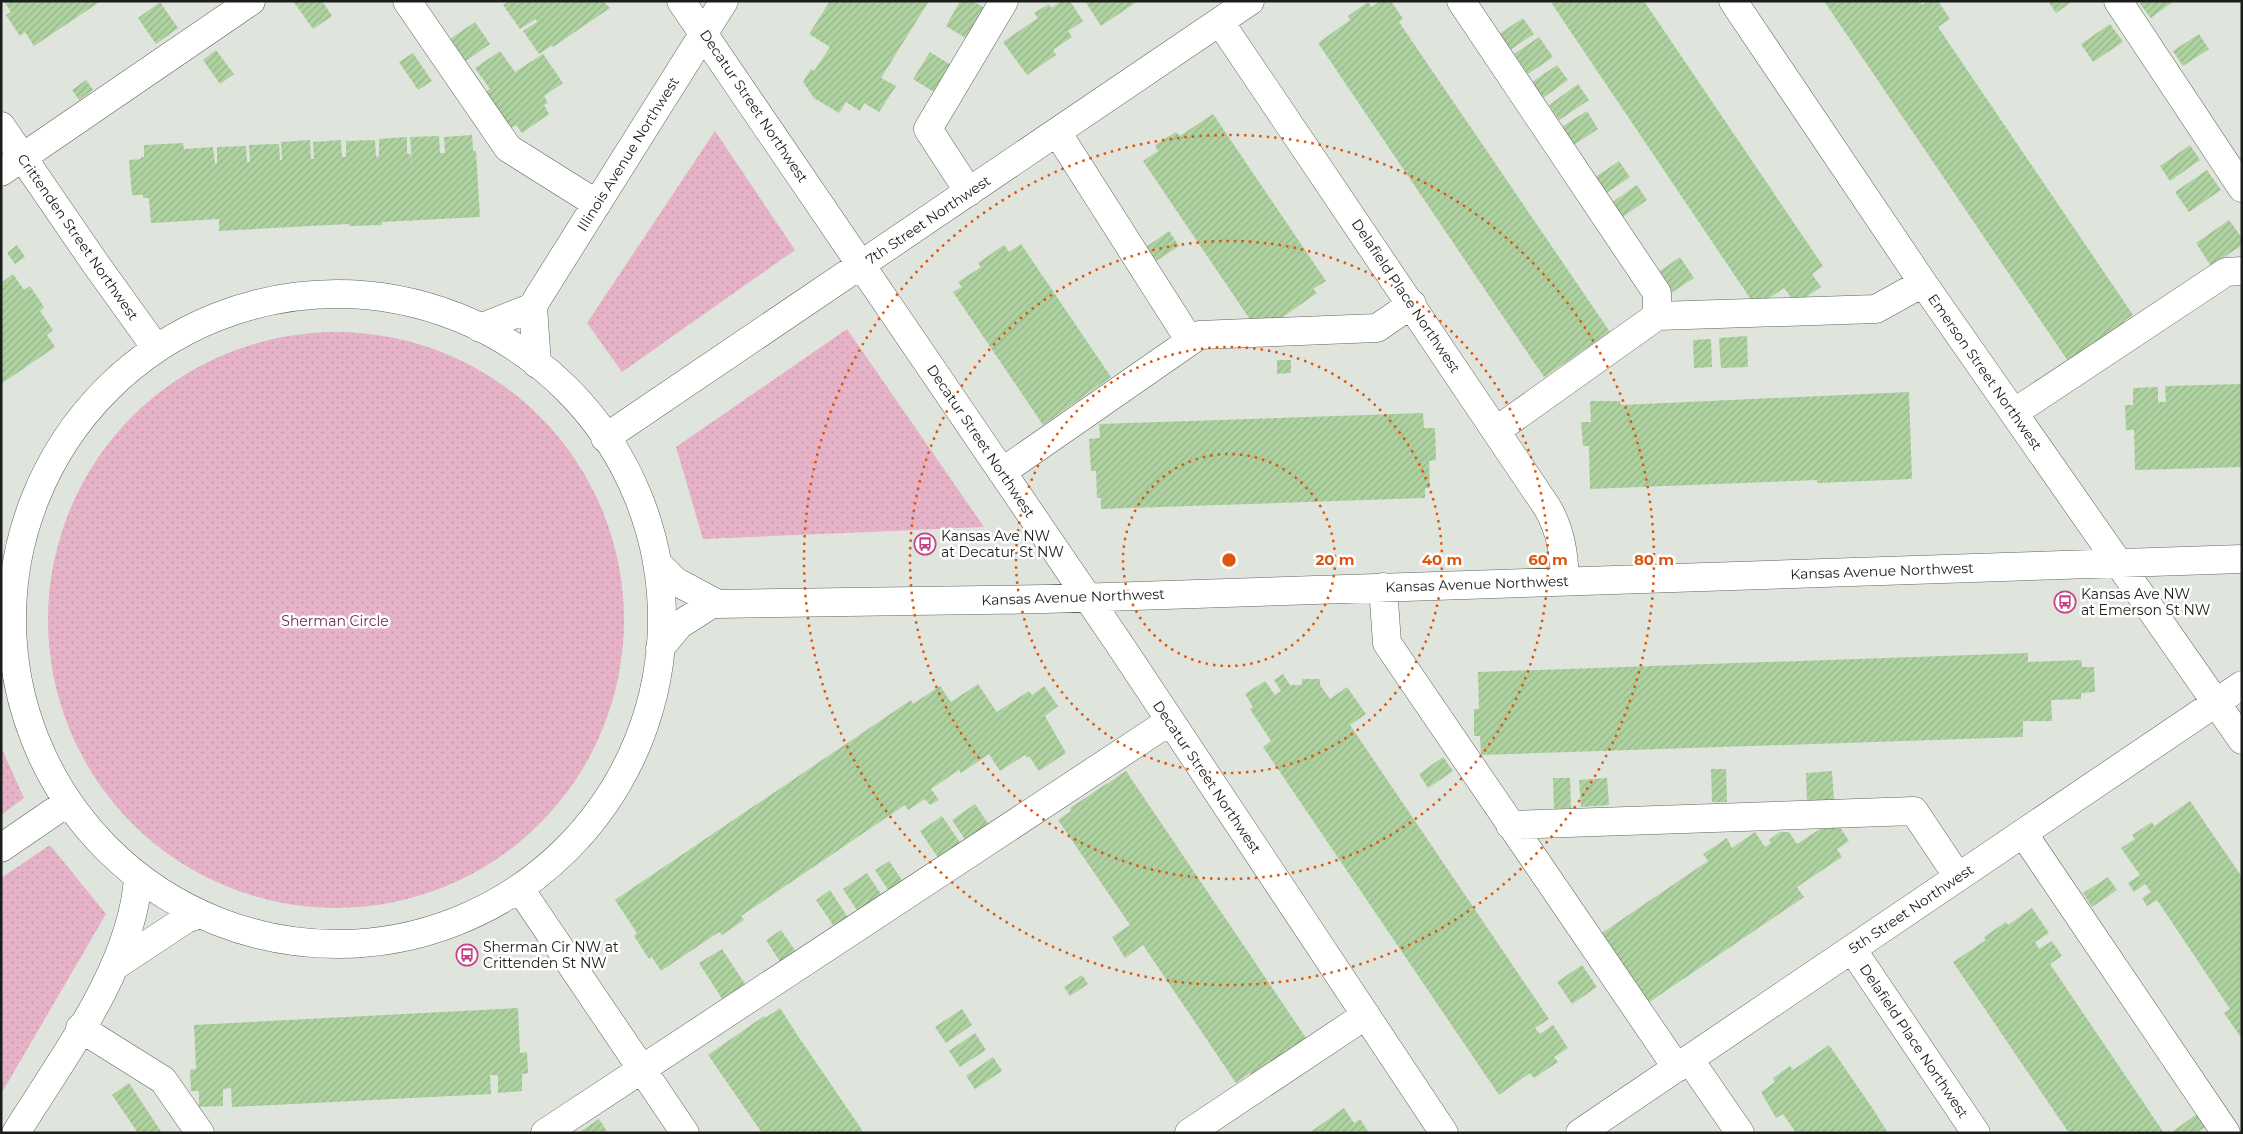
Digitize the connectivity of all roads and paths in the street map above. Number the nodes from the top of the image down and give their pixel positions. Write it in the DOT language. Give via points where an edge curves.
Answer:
graph roads {
  1 [pos="251,1"];
  2 [pos="407,1"];
  3 [pos="681,1"];
  4 [pos="724,1"];
  5 [pos="1004,1"];
  6 [pos="1250,1"];
  7 [pos="1461,1"];
  8 [pos="1733,1"];
  9 [pos="2118,1"];
  10 [pos="1220,22"];
  11 [pos="704,32"];
  12 [pos="1,126"];
  13 [pos="1057,132"];
  14 [pos="12,165"];
  15 [pos="2242,188"];
  16 [pos="969,192"];
  17 [pos="597,204"];
  18 [pos="862,264"];
  19 [pos="2242,271"];
  20 [pos="1923,283"];
  21 [pos="1412,304"];
  22 [pos="533,307"];
  23 [pos="1657,316"];
  24 [pos="480,328"];
  25 [pos="1190,341"];
  26 [pos="156,348"];
  27 [pos="537,364"];
  28 [pos="2015,412"];
  29 [pos="1496,430"];
  30 [pos="606,438"];
  31 [pos="1002,472"];
  32 [pos="2242,559"];
  33 [pos="2117,563"];
  34 [pos="657,564"];
  35 [pos="7,581"];
  36 [pos="1565,581"];
  37 [pos="1384,588"];
  38 [pos="1087,597"];
  39 [pos="713,603"];
  40 [pos="660,648"];
  41 [pos="10,674"];
  42 [pos="2242,685"];
  43 [pos="2216,702"];
  44 [pos="1170,721"];
  45 [pos="2242,740"];
  46 [pos="68,802"];
  47 [pos="1510,825"];
  48 [pos="2023,833"];
  49 [pos="1,848"];
  50 [pos="138,877"];
  51 [pos="1958,877"];
  52 [pos="520,889"];
  53 [pos="200,914"];
  54 [pos="1852,949"];
  55 [pos="115,966"];
  56 [pos="1366,1016"];
  57 [pos="80,1028"];
  58 [pos="1683,1063"];
  59 [pos="642,1068"];
  60 [pos="16,1133"];
  61 [pos="200,1133"];
  62 [pos="545,1133"];
  63 [pos="685,1133"];
  64 [pos="1189,1133"];
  65 [pos="1444,1133"];
  66 [pos="1580,1133"];
  67 [pos="1740,1133"];
  68 [pos="1976,1133"];
  69 [pos="2226,1133"];
  1 -- 14 [label="street"];
  2 -- 17 [label="street" via="508,148"];
  3 -- 11 [label="street, Decatur Street Northwest"];
  4 -- 11 [label="street, Illinois Avenue Northwest"];
  5 -- 16 [label="street" via="928,129"];
  6 -- 10 [label="street, 7th Street Northwest"];
  7 -- 23 [label="street" via="1657,293"];
  8 -- 20 [label="street, Emerson Street Northwest"];
  9 -- 15 [label="street"];
  10 -- 13 [label="street, 7th Street Northwest"];
  10 -- 21 [label="street, Delafield Place Northwest"];
  11 -- 17 [label="street, Illinois Avenue Northwest"];
  11 -- 18 [label="street, Decatur Street Northwest"];
  12 -- 14 [label="street, Crittenden Street Northwest"];
  13 -- 16 [label="street, 7th Street Northwest"];
  13 -- 25 [label="street"];
  14 -- 26 [label="street, Crittenden Street Northwest"];
  16 -- 18 [label="street, 7th Street Northwest"];
  17 -- 22 [label="street, Illinois Avenue Northwest"];
  18 -- 30 [label="street, 7th Street Northwest"];
  18 -- 31 [label="street, Decatur Street Northwest"];
  19 -- 28 [label="street" via="2226,272"];
  20 -- 23 [label="street" via="1876,310"];
  20 -- 28 [label="street, Emerson Street Northwest"];
  21 -- 25 [label="street" via="1377,328 1199,335"];
  21 -- 29 [label="street, Delafield Place Northwest"];
  22 -- 24 [label="street"];
  22 -- 27 [label="street"];
  23 -- 29 [label="street"];
  24 -- 26 [label="street" via="417,304 364,295 329,294 286,298 226,312"];
  24 -- 27 [label="street"];
  25 -- 31 [label="street"];
  26 -- 35 [label="street" via="110,385 65,439 35,498"];
  27 -- 30 [label="street" via="577,401"];
  28 -- 33 [label="street, Emerson Street Northwest"];
  29 -- 36 [label="street, Delafield Place Northwest" via="1554,518 1563,544"];
  30 -- 34 [label="street" via="642,509"];
  31 -- 38 [label="street, Decatur Street Northwest"];
  32 -- 33 [label="street, Kansas Avenue Northwest"];
  33 -- 36 [label="street, Kansas Avenue Northwest"];
  33 -- 43 [label="street, Emerson Street Northwest"];
  34 -- 39 [label="street" via="675,581"];
  34 -- 40 [label="street" via="662,611"];
  35 -- 41 [label="street" via="14,660"];
  36 -- 37 [label="street, Kansas Avenue Northwest"];
  37 -- 38 [label="street, Kansas Avenue Northwest"];
  37 -- 47 [label="street" via="1387,643"];
  38 -- 39 [label="street, Kansas Avenue Northwest"];
  38 -- 44 [label="street, Decatur Street Northwest"];
  39 -- 40 [label="street" via="679,625"];
  40 -- 52 [label="street" via="650,705 622,778 568,849"];
  41 -- 46 [label="street" via="41,755"];
  42 -- 43 [label="street, 5th Street Northwest"];
  43 -- 45 [label="street, Emerson Street Northwest"];
  43 -- 48 [label="street, 5th Street Northwest"];
  44 -- 56 [label="street, Decatur Street Northwest"];
  44 -- 59 [label="street"];
  46 -- 49 [label="street"];
  46 -- 50 [label="street" via="98,839"];
  47 -- 51 [label="street" via="1914,812"];
  47 -- 58 [label="street"];
  48 -- 51 [label="street, 5th Street Northwest"];
  48 -- 69 [label="street"];
  50 -- 53 [label="street"];
  50 -- 55 [label="street" via="127,930"];
  51 -- 54 [label="street, 5th Street Northwest"];
  52 -- 53 [label="street" via="456,923 413,936 369,944 325,945 280,940 249,933"];
  52 -- 59 [label="street"];
  53 -- 55 [label="street" via="186,919"];
  54 -- 58 [label="street, 5th Street Northwest"];
  54 -- 68 [label="street, Delafield Place Northwest"];
  55 -- 57 [label="street"];
  56 -- 64 [label="street"];
  56 -- 65 [label="street, Decatur Street Northwest"];
  57 -- 60 [label="street"];
  57 -- 61 [label="street" via="163,1080"];
  58 -- 66 [label="street, 5th Street Northwest"];
  58 -- 67 [label="street"];
  59 -- 62 [label="street"];
  59 -- 63 [label="street"];
}
